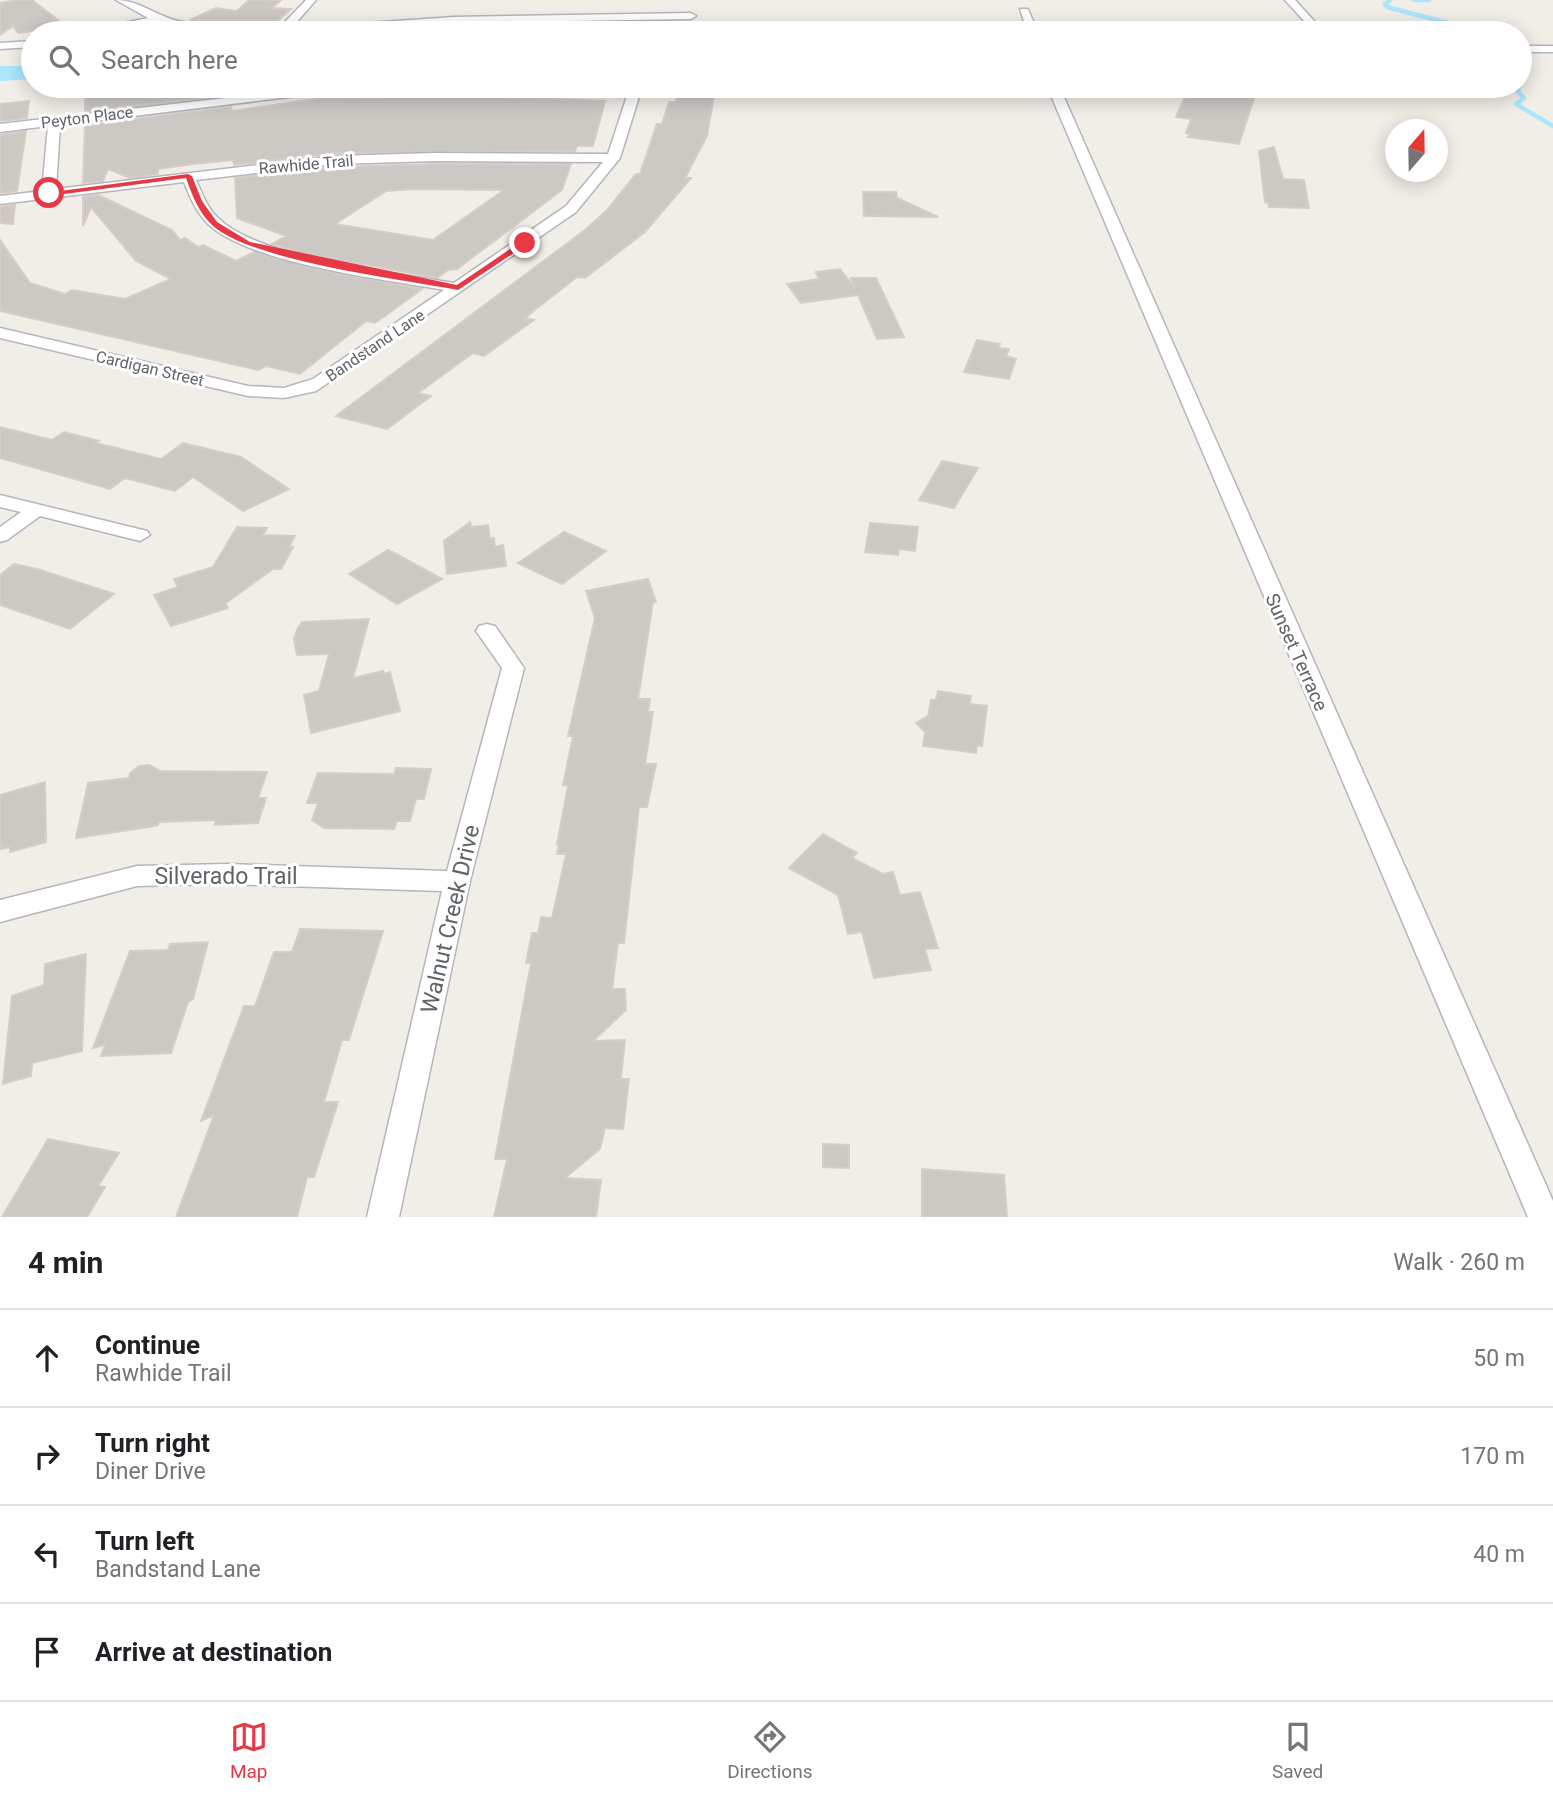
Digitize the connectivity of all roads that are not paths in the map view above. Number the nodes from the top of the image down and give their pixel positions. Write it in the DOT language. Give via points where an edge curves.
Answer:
graph roads {
  1 [pos="121,0"];
  2 [pos="311,0"];
  3 [pos="1290,0"];
  4 [pos="1024,11"];
  5 [pos="691,16"];
  6 [pos="582,18"];
  7 [pos="156,19"];
  8 [pos="146,21"];
  9 [pos="163,21"];
  10 [pos="291,21"];
  11 [pos="404,21"];
  12 [pos="581,21"];
  13 [pos="1028,21"];
  14 [pos="1309,21"];
  15 [pos="21,45"];
  16 [pos="0,46"];
  17 [pos="1532,49"];
  18 [pos="1553,49"];
  19 [pos="213,98"];
  20 [pos="633,98"];
  21 [pos="1058,98"];
  22 [pos="54,122"];
  23 [pos="0,128"];
  24 [pos="614,158"];
  25 [pos="188,176"];
  26 [pos="49,193"];
  27 [pos="0,200"];
  28 [pos="458,288"];
  29 [pos="0,333"];
  30 [pos="302,391"];
  31 [pos="0,501"];
  32 [pos="35,511"];
  33 [pos="140,535"];
  34 [pos="0,536"];
  35 [pos="487,631"];
  36 [pos="457,881"];
  37 [pos="0,911"];
  38 [pos="383,1217"];
  39 [pos="1544,1217"];
  1 -- 7 [label="street"];
  2 -- 10 [label="street"];
  3 -- 14 [label="street"];
  4 -- 13 [label="street"];
  5 -- 6 [label="street"];
  6 -- 11 [label="street" via="456,15"];
  6 -- 12 [label="street"];
  7 -- 8 [label="street"];
  7 -- 9 [label="street"];
  15 -- 16 [label="street"];
  17 -- 18 [label="street"];
  19 -- 22 [label="street, Peyton Place"];
  20 -- 24 [label="street, Bandstand Lane"];
  21 -- 39 [label="street, Sunset Terrace"];
  22 -- 23 [label="street, Peyton Place"];
  22 -- 26 [label="street"];
  24 -- 25 [label="street, Rawhide Trail" via="387,157"];
  24 -- 28 [label="street, Bandstand Lane" via="571,209"];
  25 -- 26 [label="street, Rawhide Trail"];
  25 -- 28 [label="street" via="215,223 248,244"];
  26 -- 27 [label="street, Rawhide Trail"];
  28 -- 30 [label="street, Bandstand Lane"];
  29 -- 30 [label="street, Cardigan Street" via="248,391 277,396"];
  31 -- 32 [label="street"];
  32 -- 33 [label="street"];
  32 -- 34 [label="street"];
  35 -- 36 [label="street, Walnut Creek Drive" via="513,668"];
  36 -- 37 [label="street, Silverado Trail" via="137,876"];
  36 -- 38 [label="street, Walnut Creek Drive"];
}
